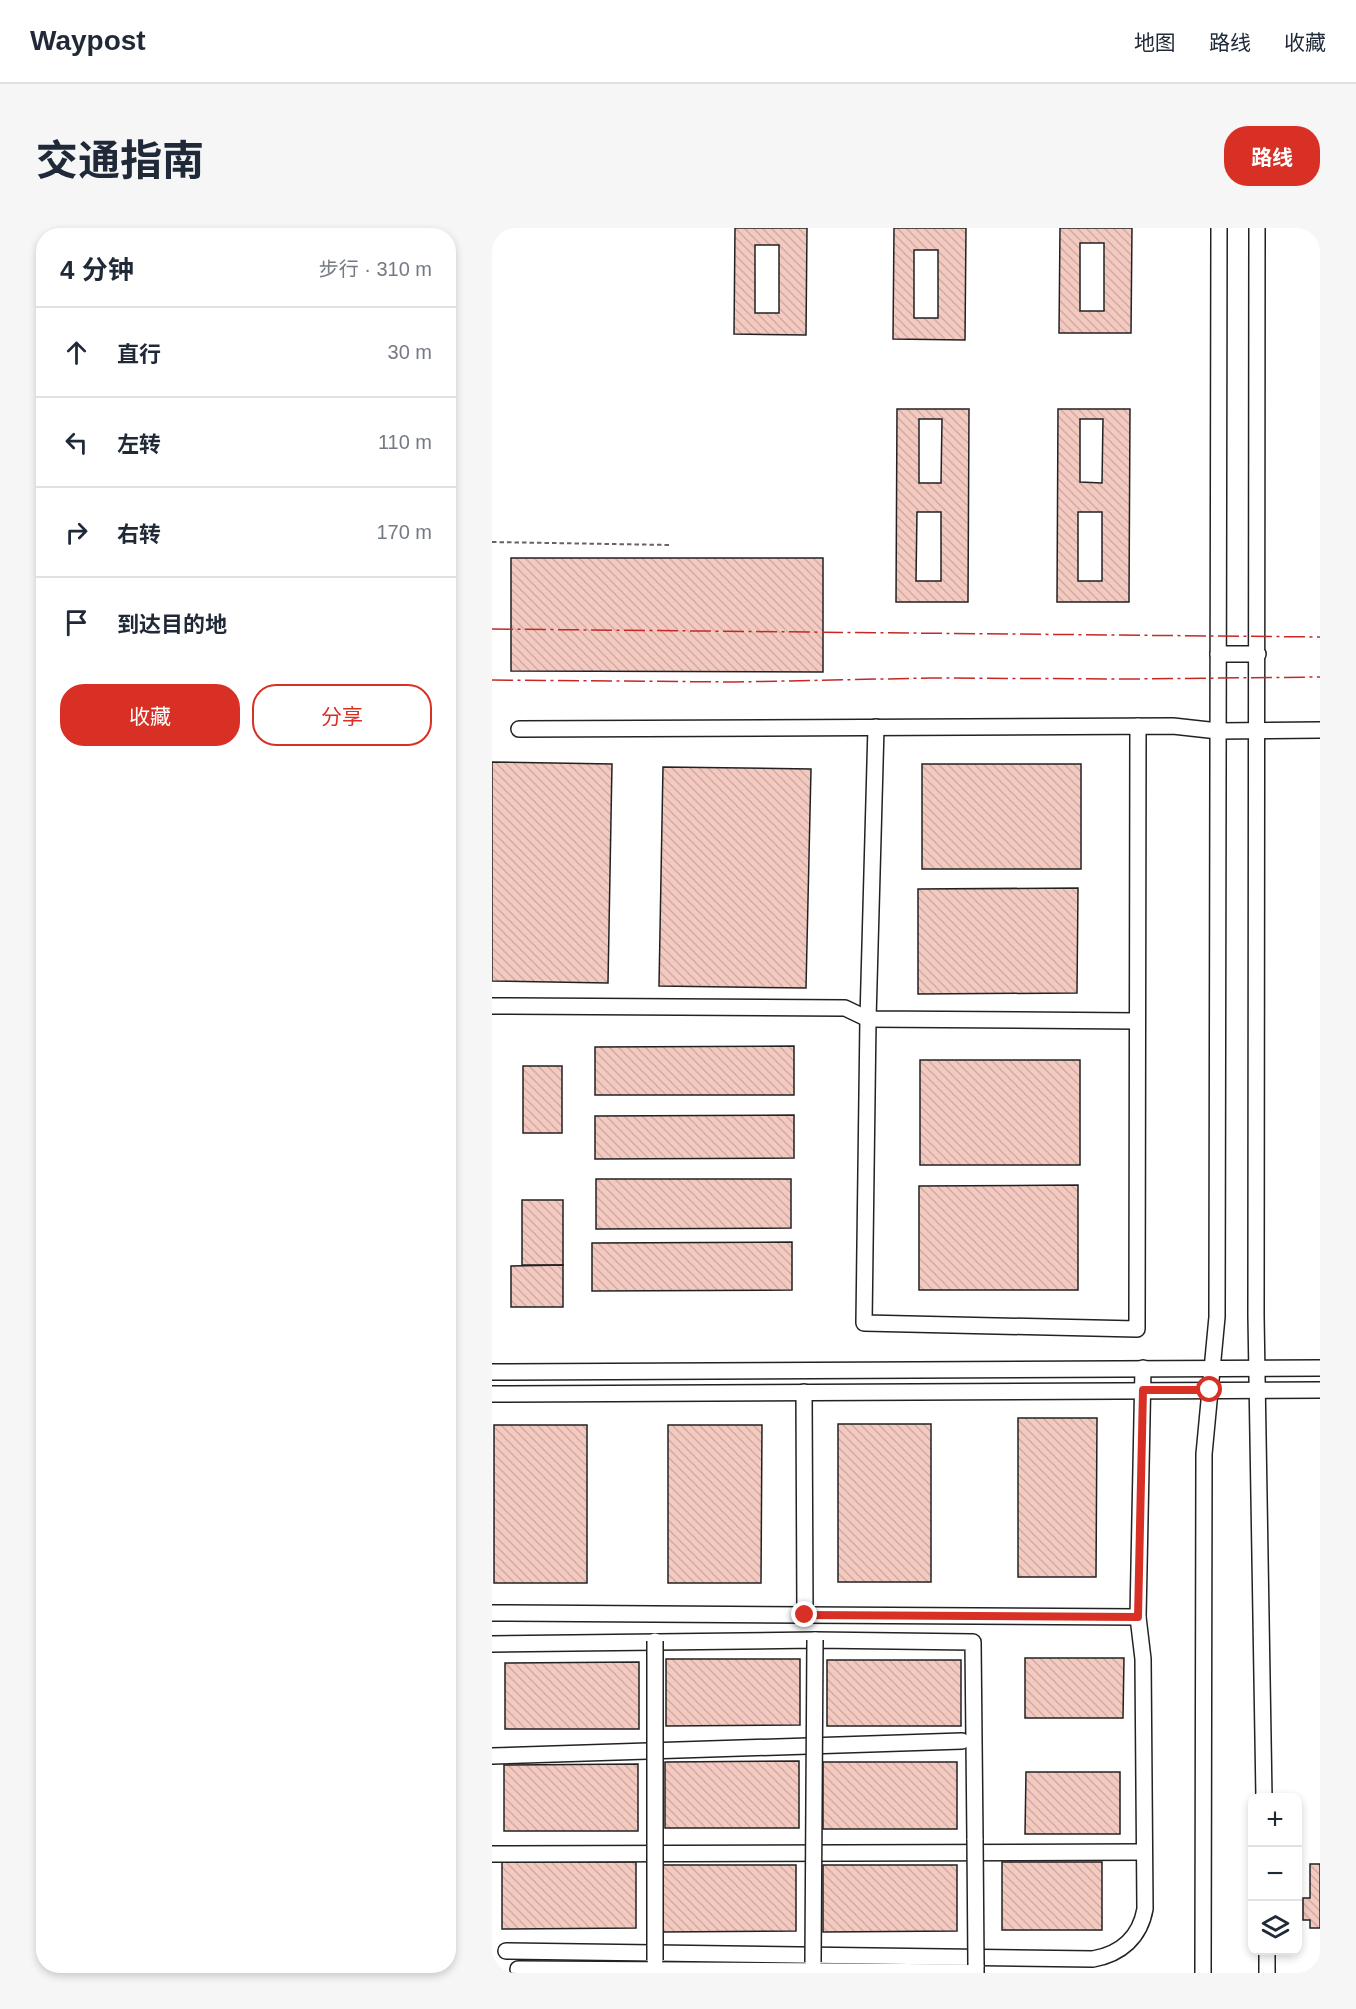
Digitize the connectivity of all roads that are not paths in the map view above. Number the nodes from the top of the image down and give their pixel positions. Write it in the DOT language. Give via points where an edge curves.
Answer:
graph roads {
  1 [pos="1219,228"];
  2 [pos="1257,228"];
  3 [pos="1218,654"];
  4 [pos="1258,654"];
  5 [pos="1138,726"];
  6 [pos="876,727"];
  7 [pos="519,729"];
  8 [pos="1258,730"];
  9 [pos="1320,730"];
  10 [pos="1218,731"];
  11 [pos="492,1006"];
  12 [pos="868,1019"];
  13 [pos="1137,1022"];
  14 [pos="1143,1368"];
  15 [pos="1212,1368"];
  16 [pos="1257,1368"];
  17 [pos="1320,1368"];
  18 [pos="492,1372"];
  19 [pos="1143,1390"];
  20 [pos="1210,1390"];
  21 [pos="1258,1390"];
  22 [pos="1320,1390"];
  23 [pos="804,1392"];
  24 [pos="492,1394"];
  25 [pos="492,1613"];
  26 [pos="805,1615"];
  27 [pos="1138,1617"];
  28 [pos="815,1640"];
  29 [pos="655,1641"];
  30 [pos="492,1644"];
  31 [pos="962,1741"];
  32 [pos="492,1756"];
  33 [pos="1264,1793"];
  34 [pos="1144,1852"];
  35 [pos="492,1854"];
  36 [pos="506,1951"];
  37 [pos="1267,1955"];
  38 [pos="655,1965"];
  39 [pos="813,1966"];
  40 [pos="518,1969"];
  41 [pos="1203,1973"];
  42 [pos="1267,1973"];
  1 -- 3 [label="street"];
  2 -- 4 [label="street"];
  3 -- 4 [label="street"];
  3 -- 10 [label="street"];
  4 -- 8 [label="street"];
  5 -- 6 [label="street"];
  5 -- 10 [label="street"];
  5 -- 13 [label="street"];
  6 -- 7 [label="street"];
  6 -- 12 [label="street"];
  8 -- 9 [label="street"];
  8 -- 10 [label="street"];
  8 -- 16 [label="street"];
  10 -- 15 [label="street" via="1217,1317"];
  11 -- 12 [label="street" via="844,1008"];
  12 -- 13 [label="street"];
  12 -- 13 [label="street" via="864,1323 1137,1329"];
  14 -- 15 [label="street"];
  14 -- 18 [label="street"];
  14 -- 19 [label="street"];
  15 -- 16 [label="street"];
  15 -- 20 [label="street"];
  16 -- 17 [label="street"];
  16 -- 21 [label="street"];
  19 -- 20 [label="street"];
  19 -- 23 [label="street"];
  19 -- 27 [label="street"];
  20 -- 21 [label="street"];
  20 -- 41 [label="street" via="1204,1454"];
  21 -- 22 [label="street"];
  21 -- 33 [label="street"];
  23 -- 24 [label="street"];
  23 -- 26 [label="street"];
  25 -- 26 [label="street"];
  26 -- 27 [label="street"];
  27 -- 34 [label="street" via="1143,1659"];
  28 -- 29 [label="street"];
  28 -- 39 [label="street, bridge"];
  28 -- 39 [label="street, bridge" via="973,1642 976,1972"];
  29 -- 30 [label="street"];
  29 -- 38 [label="street, bridge"];
  31 -- 32 [label="street"];
  34 -- 35 [label="street"];
  34 -- 36 [label="street" via="1145,1909 1140,1926 1123,1948 1094,1959"];
  37 -- 42 [label="street"];
  38 -- 39 [label="street"];
  38 -- 40 [label="street"];
}
